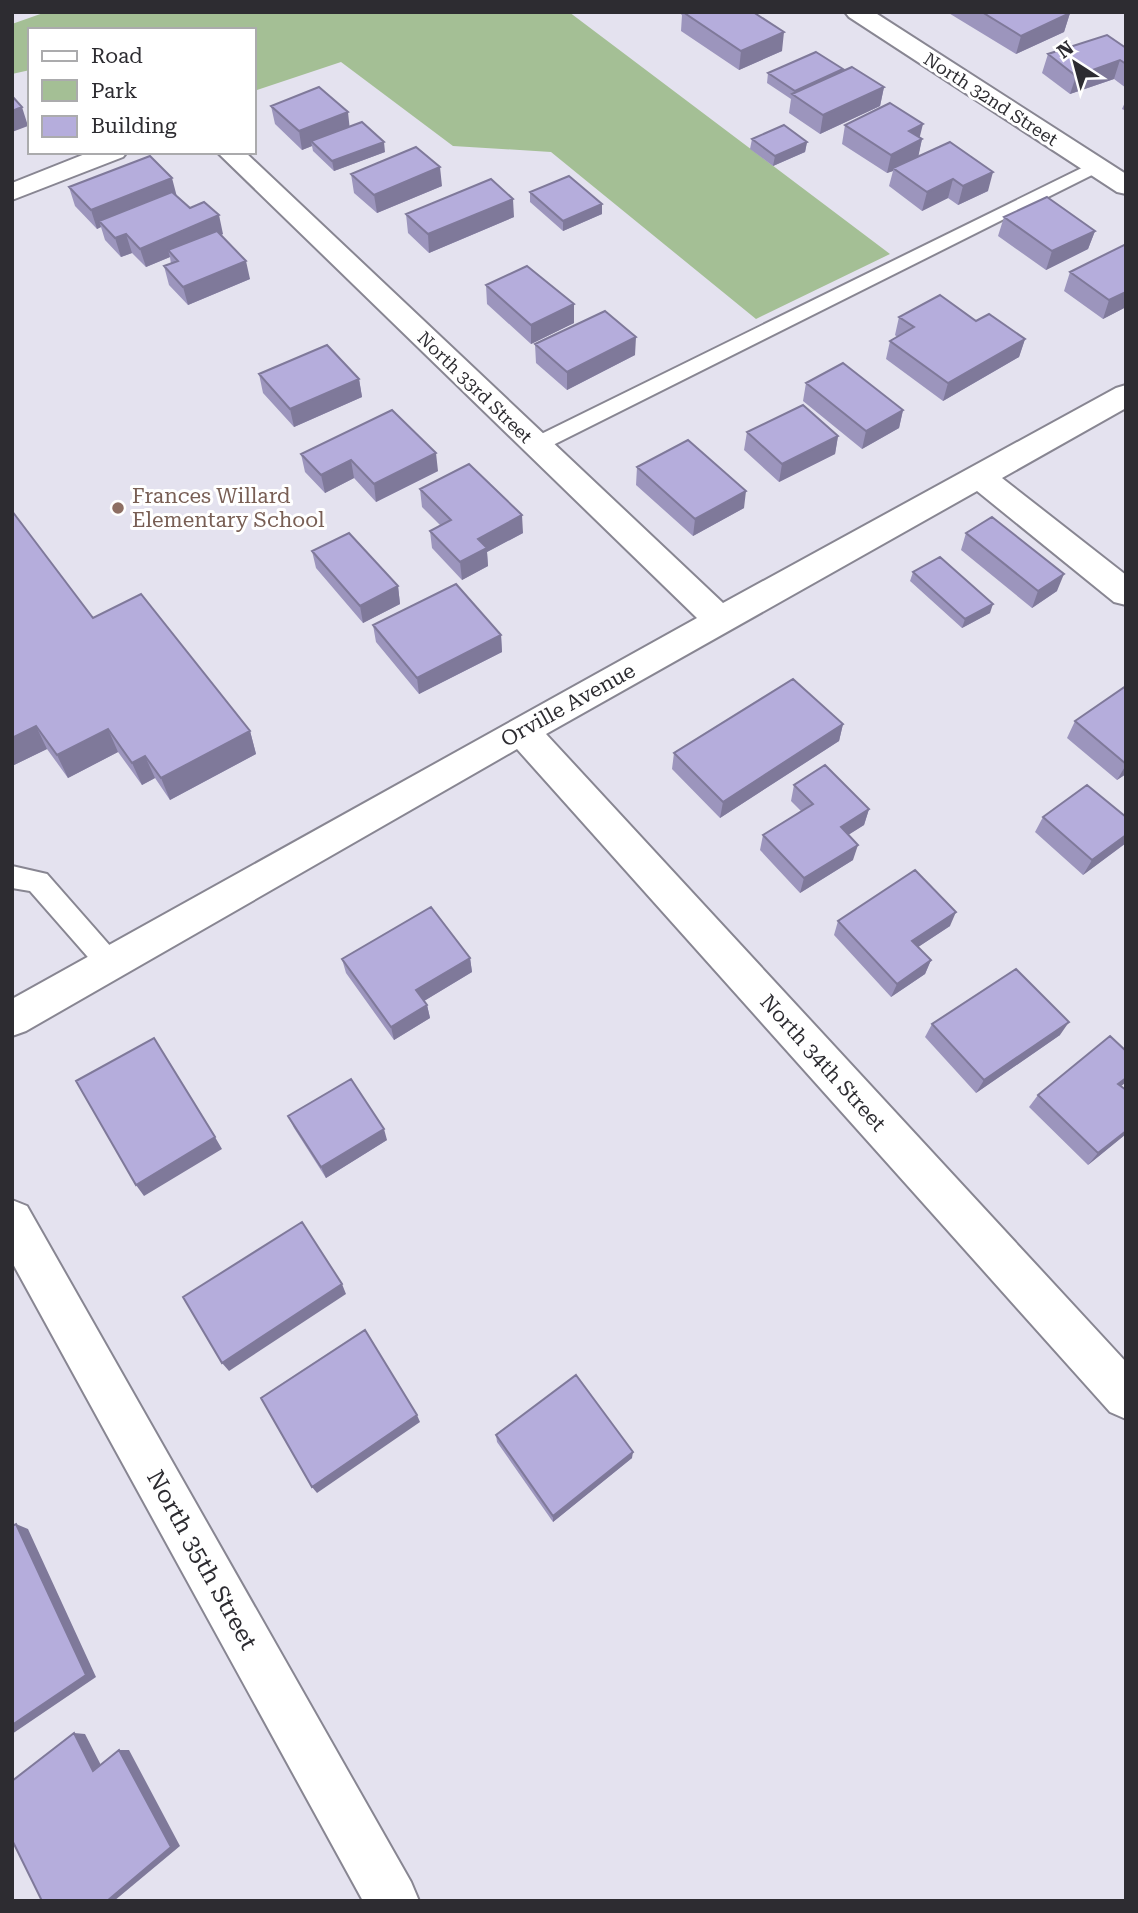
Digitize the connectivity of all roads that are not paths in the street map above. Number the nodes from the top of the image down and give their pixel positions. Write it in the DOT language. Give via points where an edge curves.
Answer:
graph roads {
  1 [pos="857,12"];
  2 [pos="109,154"];
  3 [pos="232,154"];
  4 [pos="1096,166"];
  5 [pos="1126,186"];
  6 [pos="12,192"];
  7 [pos="1126,394"];
  8 [pos="536,445"];
  9 [pos="979,476"];
  10 [pos="1126,593"];
  11 [pos="721,621"];
  12 [pos="521,730"];
  13 [pos="12,877"];
  14 [pos="110,964"];
  15 [pos="12,1019"];
  16 [pos="12,1220"];
  17 [pos="1126,1396"];
  18 [pos="393,1901"];
  1 -- 4 [label="street, North 32nd Street"];
  2 -- 6 [label="street"];
  3 -- 8 [label="street, North 33rd Street"];
  4 -- 5 [label="street, North 32nd Street"];
  4 -- 8 [label="lane"];
  7 -- 9 [label="street, Orville Avenue"];
  8 -- 11 [label="street, North 33rd Street"];
  9 -- 10 [label="street"];
  9 -- 11 [label="street, Orville Avenue"];
  11 -- 12 [label="street, Orville Avenue"];
  12 -- 14 [label="street, Orville Avenue"];
  12 -- 17 [label="street, North 34th Street"];
  13 -- 14 [label="lane" via="38,882"];
  14 -- 15 [label="street, Orville Avenue"];
  16 -- 18 [label="street, North 35th Street"];
}
